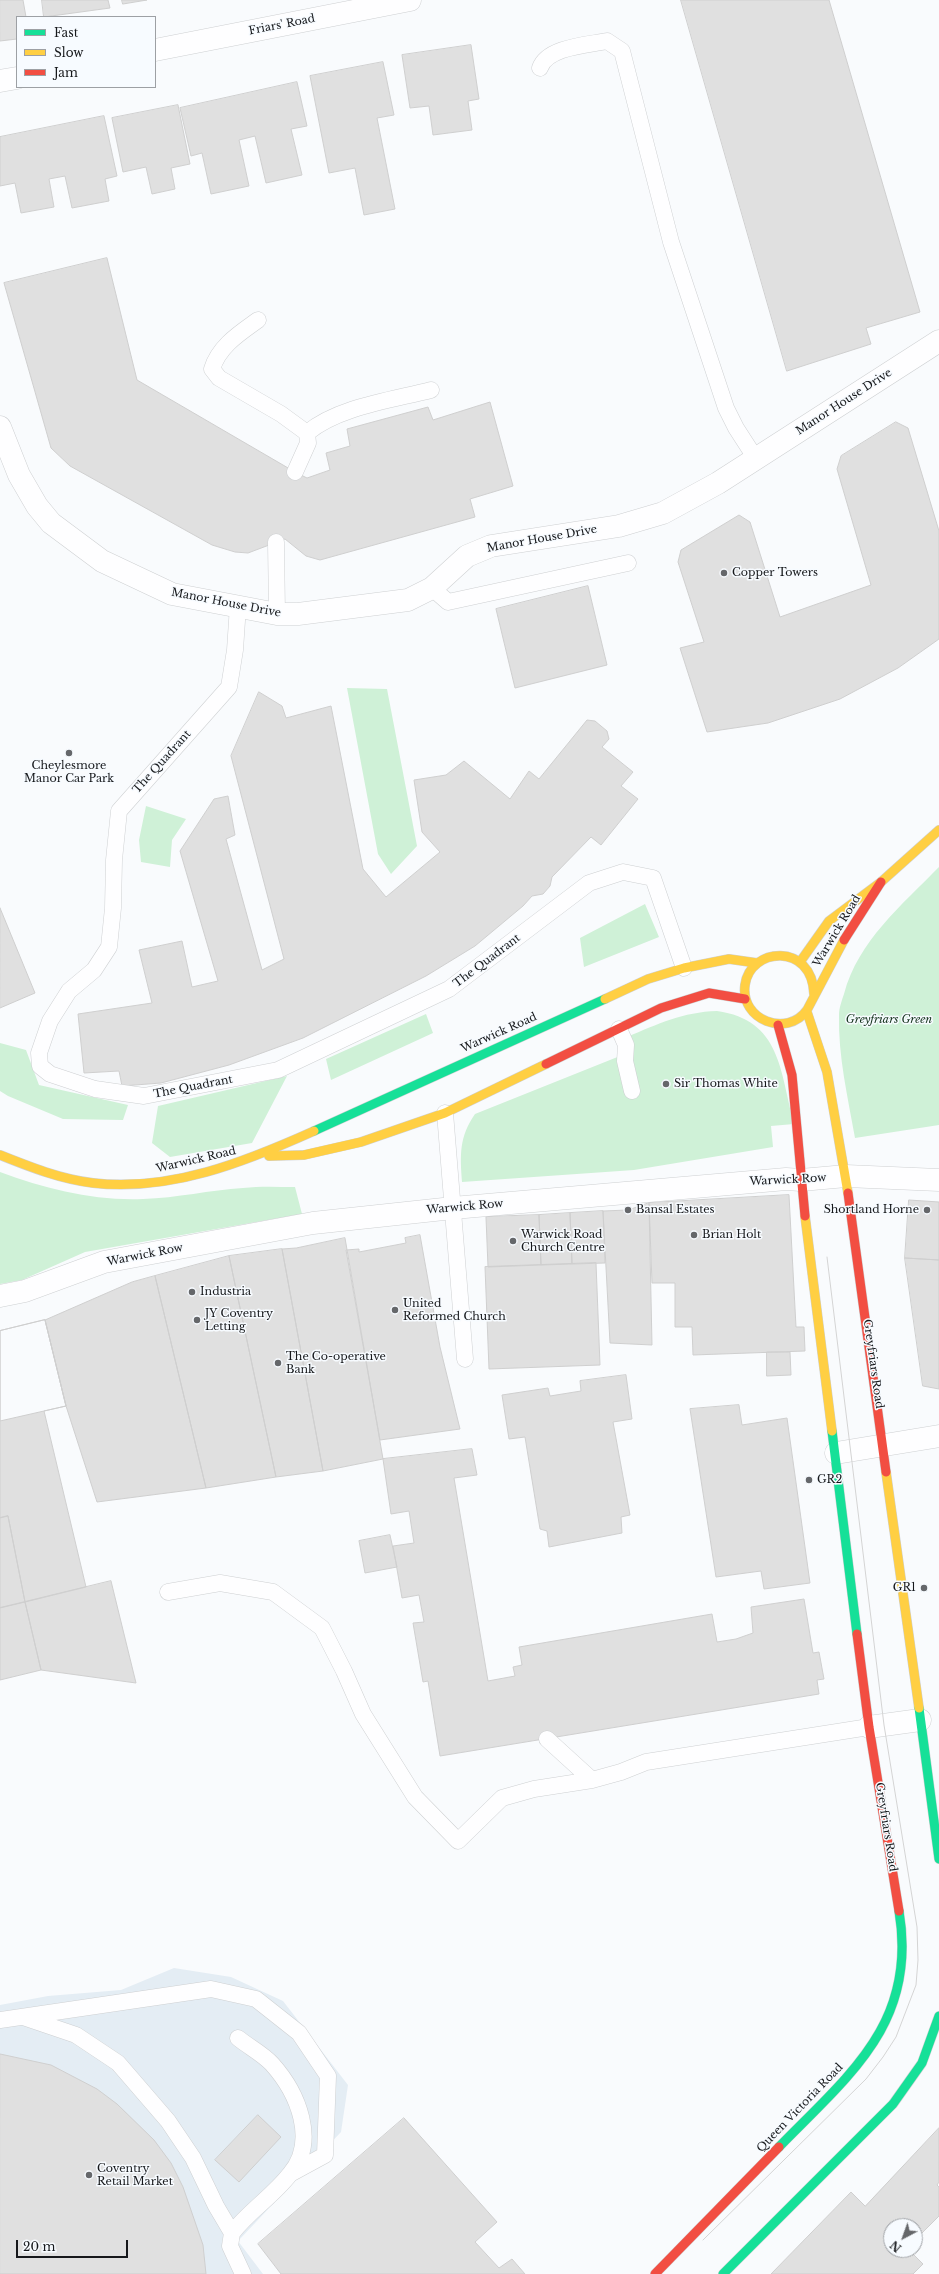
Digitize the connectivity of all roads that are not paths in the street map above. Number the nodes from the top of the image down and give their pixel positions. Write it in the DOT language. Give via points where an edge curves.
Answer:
graph roads {
  1 [pos="410,0"];
  2 [pos="156,50"];
  3 [pos="540,68"];
  4 [pos="16,78"];
  5 [pos="0,81"];
  6 [pos="258,320"];
  7 [pos="939,341"];
  8 [pos="431,390"];
  9 [pos="0,427"];
  10 [pos="307,433"];
  11 [pos="756,459"];
  12 [pos="295,472"];
  13 [pos="276,542"];
  14 [pos="628,563"];
  15 [pos="432,588"];
  16 [pos="238,606"];
  17 [pos="277,614"];
  18 [pos="939,830"];
  19 [pos="881,882"];
  20 [pos="800,962"];
  21 [pos="757,964"];
  22 [pos="684,968"];
  23 [pos="814,994"];
  24 [pos="745,999"];
  25 [pos="807,1012"];
  26 [pos="778,1025"];
  27 [pos="619,1029"];
  28 [pos="632,1091"];
  29 [pos="445,1113"];
  30 [pos="0,1154"];
  31 [pos="258,1156"];
  32 [pos="846,1176"];
  33 [pos="801,1180"];
  34 [pos="939,1180"];
  35 [pos="453,1208"];
  36 [pos="0,1296"];
  37 [pos="465,1359"];
  38 [pos="939,1436"];
  39 [pos="884,1446"];
  40 [pos="836,1453"];
  41 [pos="168,1592"];
  42 [pos="920,1720"];
  43 [pos="869,1727"];
  44 [pos="547,1739"];
  45 [pos="592,1780"];
  46 [pos="939,1859"];
  47 [pos="902,1928"];
  48 [pos="20,2016"];
  49 [pos="939,2016"];
  50 [pos="0,2020"];
  51 [pos="238,2038"];
  52 [pos="935,2047"];
  53 [pos="290,2174"];
  54 [pos="231,2239"];
  55 [pos="243,2274"];
  56 [pos="655,2274"];
  57 [pos="722,2274"];
  1 -- 2 [label="street, Friars' Road"];
  3 -- 11 [label="lane" via="542,62 553,53 607,41 622,51 673,249 726,408"];
  4 -- 5 [label="street"];
  6 -- 10 [label="lane" via="223,349 214,362 214,374 281,414"];
  7 -- 11 [label="street, Manor House Drive"];
  8 -- 10 [label="lane" via="349,412 318,424"];
  9 -- 16 [label="street, Manor House Drive" via="19,475 51,524 102,561 172,594"];
  10 -- 12 [label="lane" via="308,443"];
  11 -- 15 [label="street, Manor House Drive" via="663,513 619,526 491,546 467,556"];
  13 -- 17 [label="lane"];
  14 -- 15 [label="lane" via="448,602"];
  15 -- 17 [label="street, Manor House Drive" via="408,600 346,610"];
  16 -- 17 [label="street, Manor House Drive"];
  16 -- 22 [label="lane, The Quadrant" via="229,687 119,811 108,947 94,970 70,991 50,1021 39,1053 40,1066 50,1074 95,1089 144,1096 278,1070 449,989 589,884 623,872 654,878"];
  18 -- 19 [label="street, Warwick Road"];
  19 -- 20 [label="street, Warwick Road" via="829,921"];
  19 -- 23 [label="street, Warwick Road" via="843,940"];
  20 -- 21 [label="street, Warwick Road" via="785,955 765,959"];
  20 -- 23 [label="street, Warwick Road" via="811,976"];
  21 -- 22 [label="street, Warwick Road" via="729,959"];
  21 -- 24 [label="street" via="747,976"];
  22 -- 31 [label="street, Warwick Road" via="648,978"];
  23 -- 25 [label="street, Warwick Road"];
  24 -- 26 [label="street" via="754,1015 770,1024"];
  24 -- 27 [label="street, Warwick Road" via="709,993 661,1008"];
  25 -- 26 [label="street" via="794,1022"];
  25 -- 32 [label="street, Greyfriars Road" via="826,1065"];
  26 -- 33 [label="street, Greyfriars Road" via="792,1075"];
  27 -- 28 [label="lane" via="626,1045 625,1061"];
  27 -- 29 [label="street, Warwick Road"];
  29 -- 31 [label="street, Warwick Road" via="361,1142 304,1154"];
  29 -- 35 [label="lane"];
  30 -- 31 [label="street, Warwick Road" via="71,1180 112,1184 166,1181 220,1169"];
  32 -- 33 [label="street, Warwick Row"];
  32 -- 34 [label="street, Warwick Row"];
  32 -- 39 [label="street, Greyfriars Road"];
  33 -- 35 [label="street, Warwick Row" via="786,1178"];
  33 -- 40 [label="street, Greyfriars Road"];
  35 -- 36 [label="street, Warwick Row" via="313,1223 112,1261 25,1291"];
  35 -- 37 [label="lane"];
  38 -- 39 [label="street"];
  39 -- 40 [label="street"];
  39 -- 42 [label="street, Greyfriars Road"];
  40 -- 43 [label="street, Greyfriars Road"];
  41 -- 45 [label="lane" via="220,1583 273,1592 322,1628 363,1714 415,1797 458,1841 502,1798"];
  42 -- 43 [label="street"];
  42 -- 46 [label="street, Greyfriars Road"];
  43 -- 45 [label="lane" via="646,1762"];
  43 -- 47 [label="street, Greyfriars Road"];
  44 -- 45 [label="lane"];
  47 -- 56 [label="street, Queen Victoria Road" via="901,1982 883,2030 871,2049 855,2069"];
  48 -- 50 [label="lane"];
  48 -- 53 [label="lane" via="211,1989 256,1999 299,2033 328,2076 324,2155"];
  48 -- 54 [label="lane" via="76,2036 118,2063 168,2121 193,2158"];
  49 -- 52 [label="street"];
  51 -- 53 [label="lane" via="272,2064 292,2091 302,2120 303,2150"];
  52 -- 57 [label="street" via="893,2104"];
  53 -- 54 [label="lane" via="244,2217"];
  54 -- 55 [label="lane"];
}
